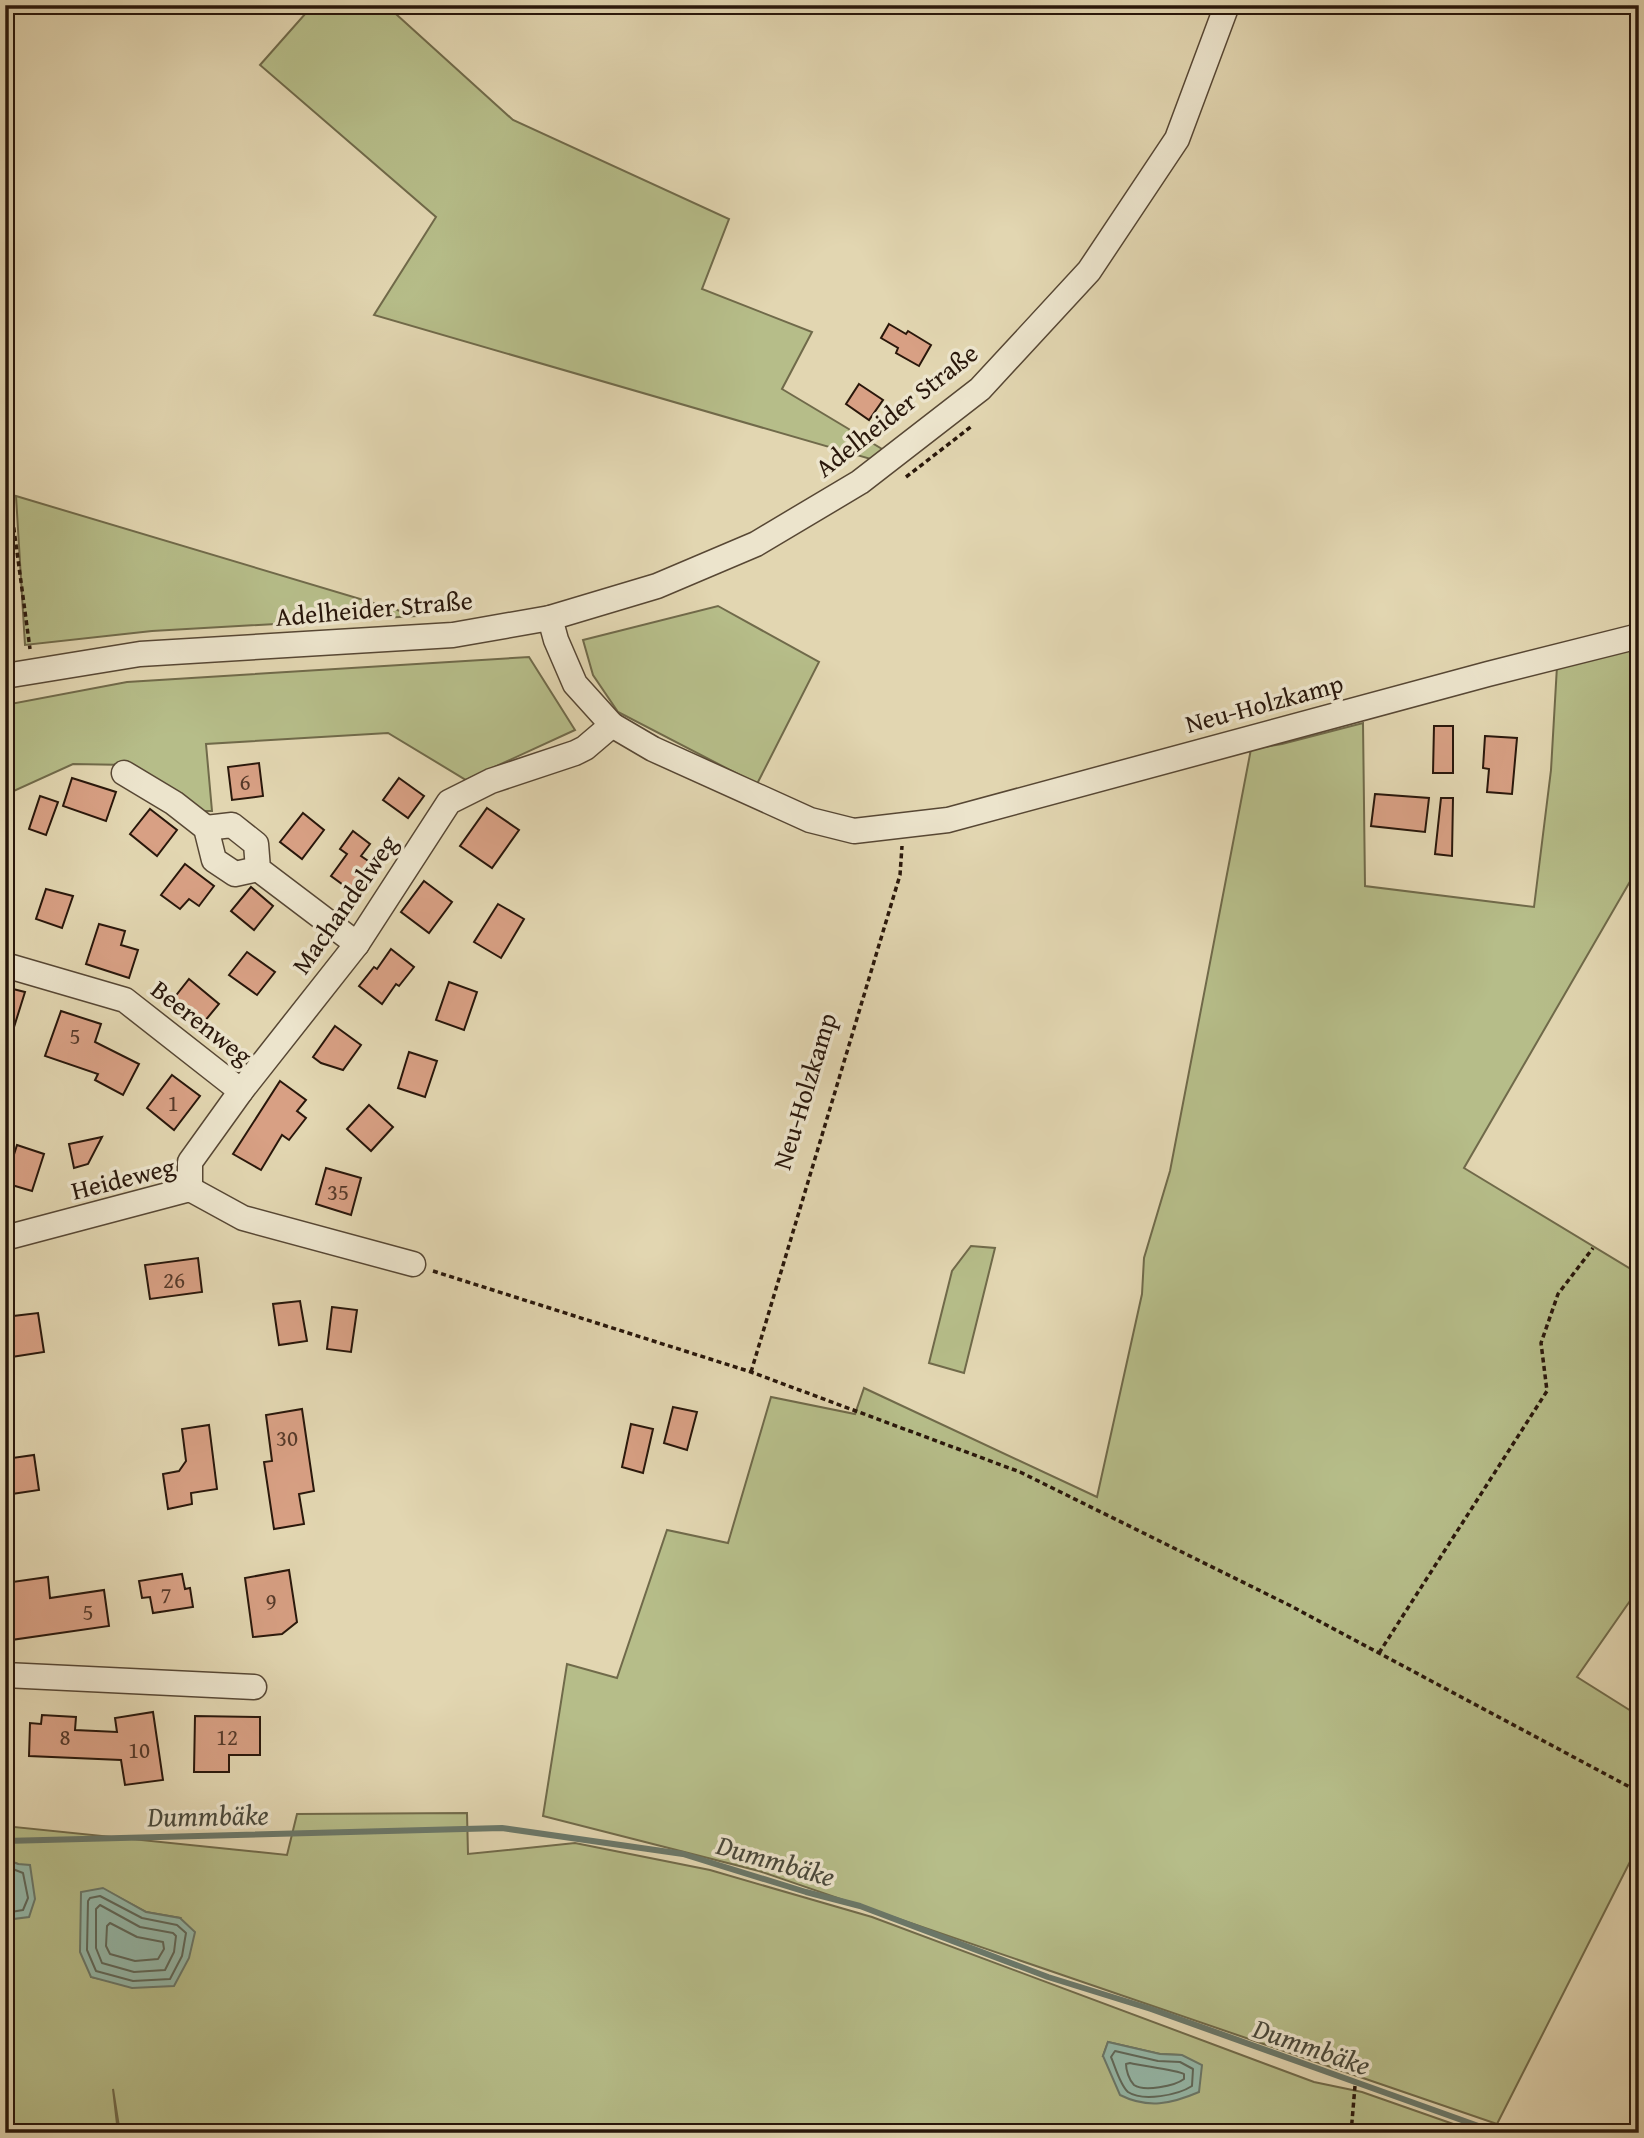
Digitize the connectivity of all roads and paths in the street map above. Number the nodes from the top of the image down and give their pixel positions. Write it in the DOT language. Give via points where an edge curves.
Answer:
graph roads {
  1 [pos="1227,5"];
  2 [pos="5,486"];
  3 [pos="550,618"];
  4 [pos="1639,636"];
  5 [pos="33,671"];
  6 [pos="5,676"];
  7 [pos="612,725"];
  8 [pos="124,773"];
  9 [pos="904,826"];
  10 [pos="206,828"];
  11 [pos="258,869"];
  12 [pos="357,944"];
  13 [pos="5,965"];
  14 [pos="241,1091"];
  15 [pos="190,1189"];
  16 [pos="5,1238"];
  17 [pos="1593,1248"];
  18 [pos="413,1265"];
  19 [pos="751,1372"];
  20 [pos="1379,1653"];
  21 [pos="5,1675"];
  22 [pos="254,1687"];
  23 [pos="1639,1792"];
  24 [pos="1355,2086"];
  25 [pos="1351,2133"];
  1 -- 3 [label="street, Adelheider Straße" via="1177,139 1089,271 980,389 860,482 756,544 657,586"];
  2 -- 5 [label="path"];
  3 -- 5 [label="street, Adelheider Straße" via="453,635 140,653"];
  3 -- 7 [label="street, Neu-Holzkamp" via="575,684"];
  4 -- 9 [label="street, Neu-Holzkamp" via="948,820"];
  5 -- 6 [label="street, Adelheider Straße"];
  7 -- 9 [label="street, Neu-Holzkamp" via="653,750 810,820 855,831"];
  7 -- 12 [label="street, Machandelweg" via="586,748 491,781 449,802"];
  8 -- 10 [label="street"];
  9 -- 19 [label="path, Neu-Holzkamp" via="900,875"];
  10 -- 11 [label="street" via="232,825 256,844"];
  10 -- 11 [label="street" via="214,860 234,874"];
  11 -- 12 [label="street"];
  12 -- 14 [label="street, Machandelweg"];
  13 -- 14 [label="street, Beerenweg" via="125,1000"];
  14 -- 15 [label="street, Machandelweg" via="190,1162"];
  15 -- 16 [label="street, Heideweg"];
  15 -- 18 [label="street, Heideweg" via="243,1218"];
  17 -- 20 [label="path" via="1558,1294 1541,1343 1547,1391"];
  18 -- 19 [label="path"];
  19 -- 20 [label="path" via="1020,1472"];
  20 -- 23 [label="path"];
  21 -- 22 [label="street"];
  24 -- 25 [label="path"];
}
